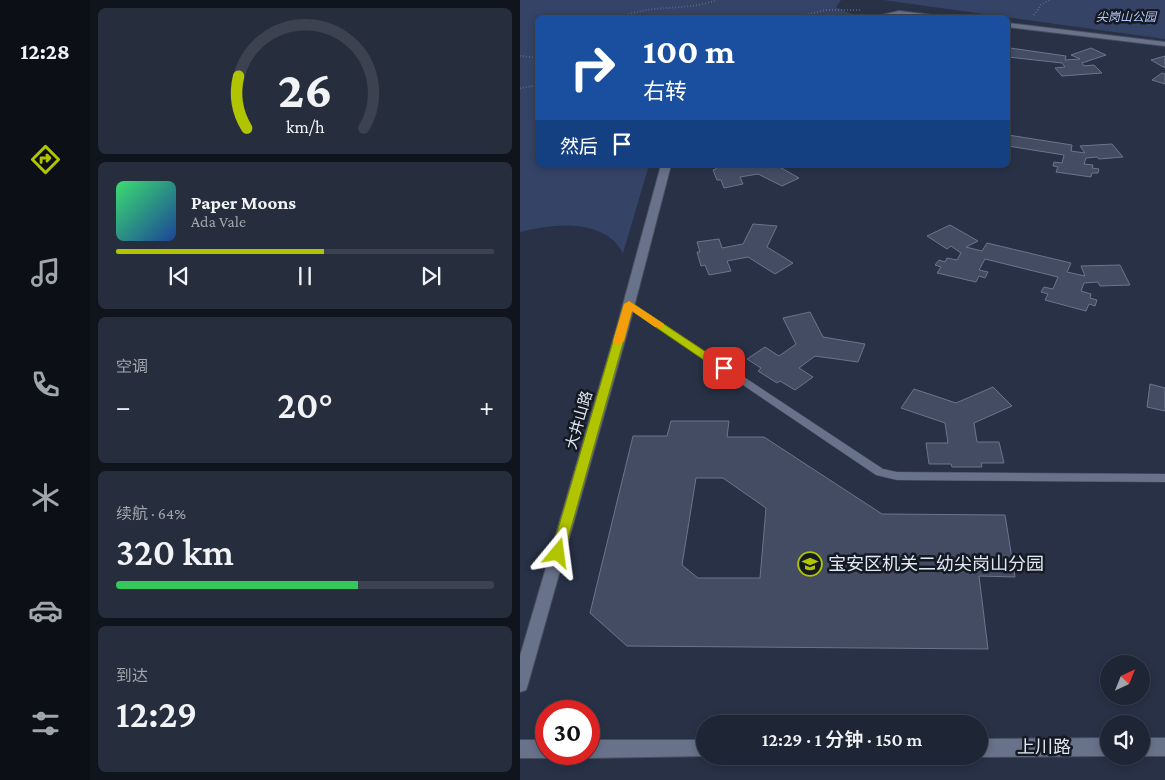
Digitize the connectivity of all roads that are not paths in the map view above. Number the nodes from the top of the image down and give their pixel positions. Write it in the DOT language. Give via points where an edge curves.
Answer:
graph roads {
  1 [pos="886,15"];
  2 [pos="916,15"];
  3 [pos="1010,25"];
  4 [pos="1165,44"];
  5 [pos="665,167"];
  6 [pos="629,304"];
  7 [pos="1165,478"];
  8 [pos="520,684"];
  9 [pos="1100,747"];
  10 [pos="1150,747"];
  11 [pos="1165,747"];
  12 [pos="696,748"];
  13 [pos="988,748"];
  14 [pos="520,749"];
  15 [pos="535,749"];
  16 [pos="600,749"];
  1 -- 2 [label="street"];
  3 -- 4 [label="street"];
  5 -- 6 [label="street, 大井山路"];
  6 -- 7 [label="lane" via="880,472 897,476"];
  6 -- 8 [label="street, 大井山路"];
  9 -- 13 [label="street, 上川路"];
  10 -- 11 [label="street"];
  12 -- 16 [label="street"];
  14 -- 15 [label="street"];
}
